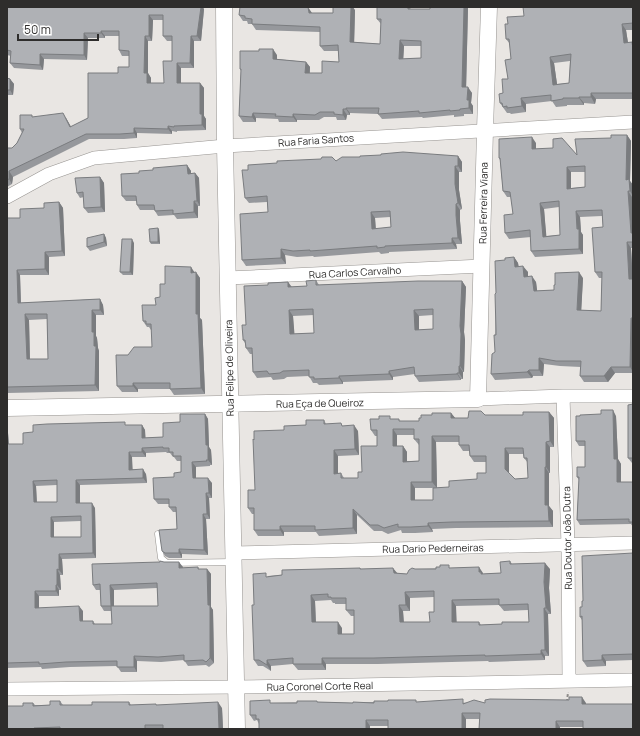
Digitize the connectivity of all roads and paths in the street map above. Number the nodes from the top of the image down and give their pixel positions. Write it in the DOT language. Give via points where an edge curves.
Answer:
graph roads {
  1 [pos="224,7"];
  2 [pos="489,7"];
  3 [pos="633,122"];
  4 [pos="485,130"];
  5 [pos="225,146"];
  6 [pos="7,197"];
  7 [pos="482,266"];
  8 [pos="227,278"];
  9 [pos="563,396"];
  10 [pos="633,396"];
  11 [pos="478,400"];
  12 [pos="230,405"];
  13 [pos="7,408"];
  14 [pos="158,534"];
  15 [pos="633,543"];
  16 [pos="568,545"];
  17 [pos="234,557"];
  18 [pos="569,680"];
  19 [pos="633,680"];
  20 [pos="236,687"];
  21 [pos="7,689"];
  22 [pos="567,708"];
  23 [pos="237,729"];
  1 -- 5 [label="street, Rua Felipe de Oliveira"];
  2 -- 4 [label="street, Rua Ferreira Viana"];
  3 -- 4 [label="street, Rua Faria Santos"];
  4 -- 5 [label="street, Rua Faria Santos"];
  4 -- 7 [label="street, Rua Ferreira Viana"];
  5 -- 6 [label="street, Rua Faria Santos" via="94,158 49,174"];
  5 -- 8 [label="street, Rua Felipe de Oliveira"];
  7 -- 8 [label="street, Rua Carlos Carvalho"];
  7 -- 11 [label="street, Rua Ferreira Viana"];
  8 -- 12 [label="street, Rua Felipe de Oliveira"];
  9 -- 10 [label="street, Rua Eça de Queiroz"];
  9 -- 11 [label="street, Rua Eça de Queiroz"];
  9 -- 16 [label="street, Rua Doutor João Dutra"];
  11 -- 12 [label="street, Rua Eça de Queiroz"];
  12 -- 13 [label="street, Rua Eça de Queiroz"];
  12 -- 17 [label="street, Rua Felipe de Oliveira"];
  14 -- 17 [label="lane" via="160,558 167,563"];
  15 -- 16 [label="street, Rua Dario Pederneiras"];
  16 -- 17 [label="street, Rua Dario Pederneiras"];
  16 -- 18 [label="street, Rua Doutor João Dutra"];
  17 -- 20 [label="street, Rua Felipe de Oliveira"];
  18 -- 19 [label="street, Rua Coronel Corte Real"];
  18 -- 20 [label="street, Rua Coronel Corte Real"];
  18 -- 22 [label="path"];
  20 -- 21 [label="street, Rua Coronel Corte Real"];
  20 -- 23 [label="street, Rua Felipe de Oliveira"];
}
